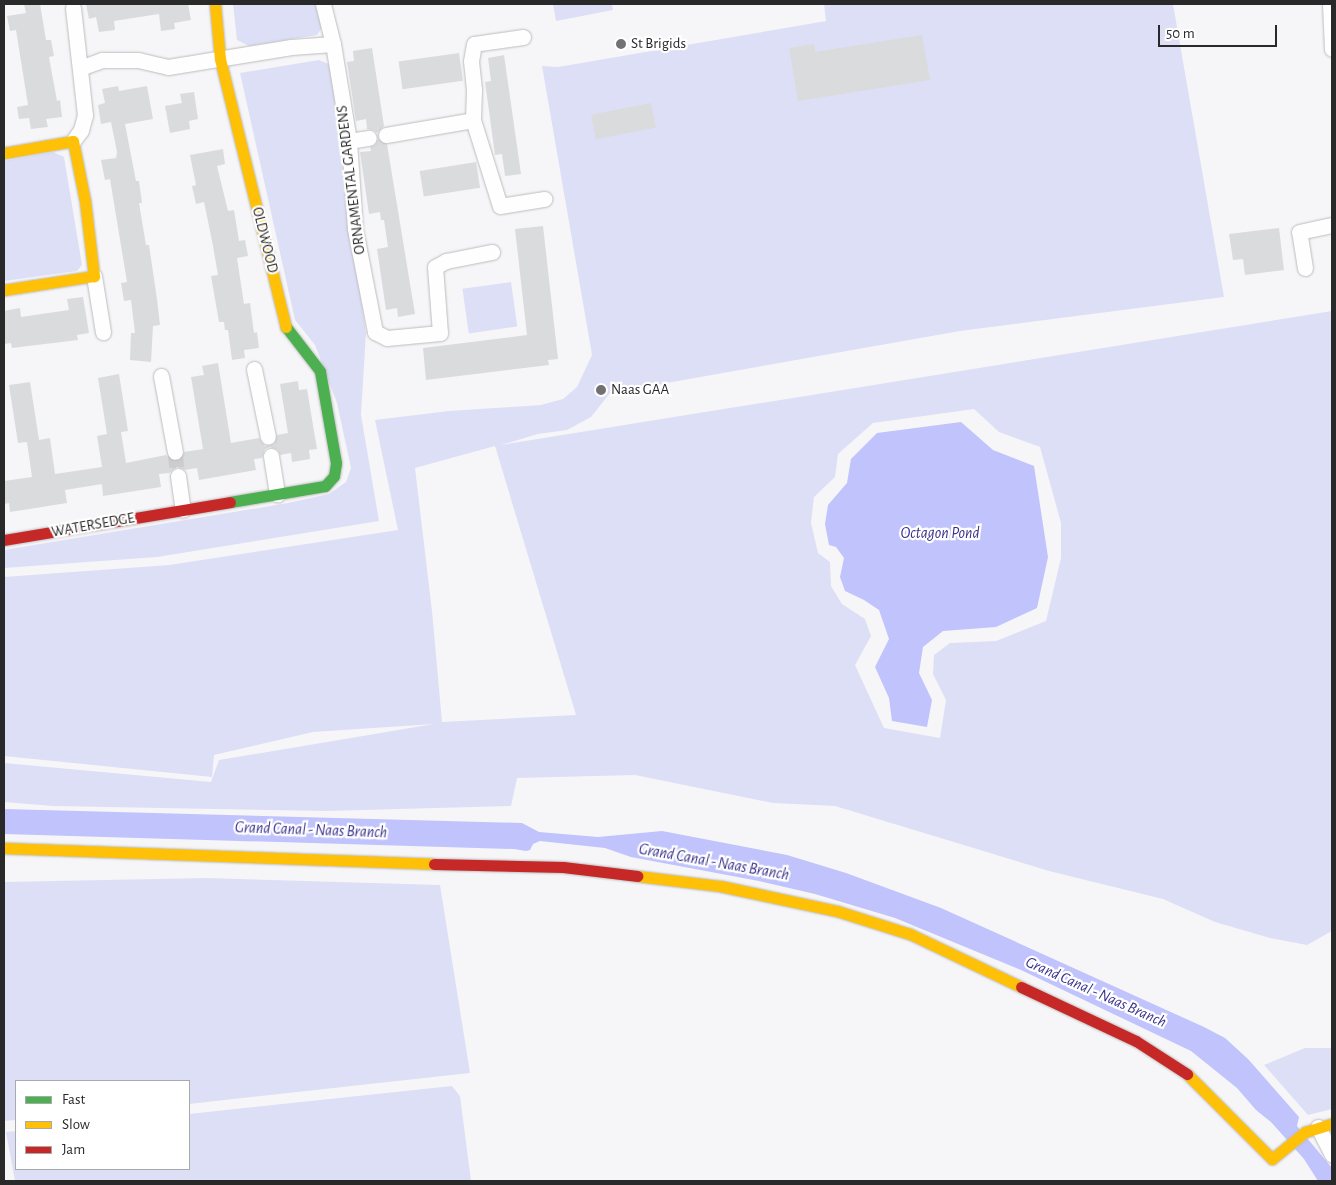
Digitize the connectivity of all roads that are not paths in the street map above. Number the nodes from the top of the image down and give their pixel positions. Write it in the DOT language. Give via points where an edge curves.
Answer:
graph roads {
  1 [pos="215,4"];
  2 [pos="323,4"];
  3 [pos="1330,4"];
  4 [pos="73,8"];
  5 [pos="522,37"];
  6 [pos="333,44"];
  7 [pos="1332,49"];
  8 [pos="220,59"];
  9 [pos="80,68"];
  10 [pos="472,120"];
  11 [pos="386,135"];
  12 [pos="368,138"];
  13 [pos="73,141"];
  14 [pos="349,141"];
  15 [pos="4,153"];
  16 [pos="544,199"];
  17 [pos="1332,225"];
  18 [pos="492,252"];
  19 [pos="1305,268"];
  20 [pos="94,276"];
  21 [pos="4,290"];
  22 [pos="103,332"];
  23 [pos="254,369"];
  24 [pos="161,376"];
  25 [pos="328,411"];
  26 [pos="268,437"];
  27 [pos="175,452"];
  28 [pos="271,456"];
  29 [pos="178,476"];
  30 [pos="277,495"];
  31 [pos="183,510"];
  32 [pos="4,540"];
  33 [pos="4,848"];
  34 [pos="1318,1127"];
  35 [pos="1332,1155"];
  1 -- 8 [label="street, OLDWOOD"];
  2 -- 6 [label="street, ORNAMENTAL GARDENS"];
  3 -- 7 [label="street"];
  4 -- 9 [label="street"];
  5 -- 10 [label="street" via="474,44 471,61 474,90"];
  6 -- 8 [label="street" via="291,47"];
  6 -- 14 [label="street, ORNAMENTAL GARDENS"];
  8 -- 9 [label="street" via="168,67 138,60 102,60"];
  8 -- 25 [label="street, OLDWOOD" via="286,326 320,371"];
  9 -- 13 [label="street" via="85,115 81,130"];
  10 -- 11 [label="street"];
  10 -- 16 [label="street" via="500,206"];
  12 -- 14 [label="street"];
  13 -- 15 [label="street"];
  13 -- 20 [label="street" via="85,201"];
  14 -- 18 [label="street, ORNAMENTAL GARDENS" via="355,229 375,332 387,338 440,333 435,267 446,261"];
  17 -- 19 [label="street" via="1299,232"];
  20 -- 21 [label="street"];
  20 -- 22 [label="street"];
  23 -- 26 [label="street"];
  24 -- 27 [label="street"];
  25 -- 30 [label="street, WATERSEDGE" via="336,464 334,476 326,486"];
  28 -- 30 [label="street"];
  29 -- 31 [label="street"];
  30 -- 31 [label="street, WATERSEDGE"];
  31 -- 32 [label="street, WATERSEDGE"];
  33 -- 34 [label="street" via="334,862 563,867 720,886 837,911 910,934 1136,1040 1189,1075 1272,1159"];
  34 -- 35 [label="street"];
}
